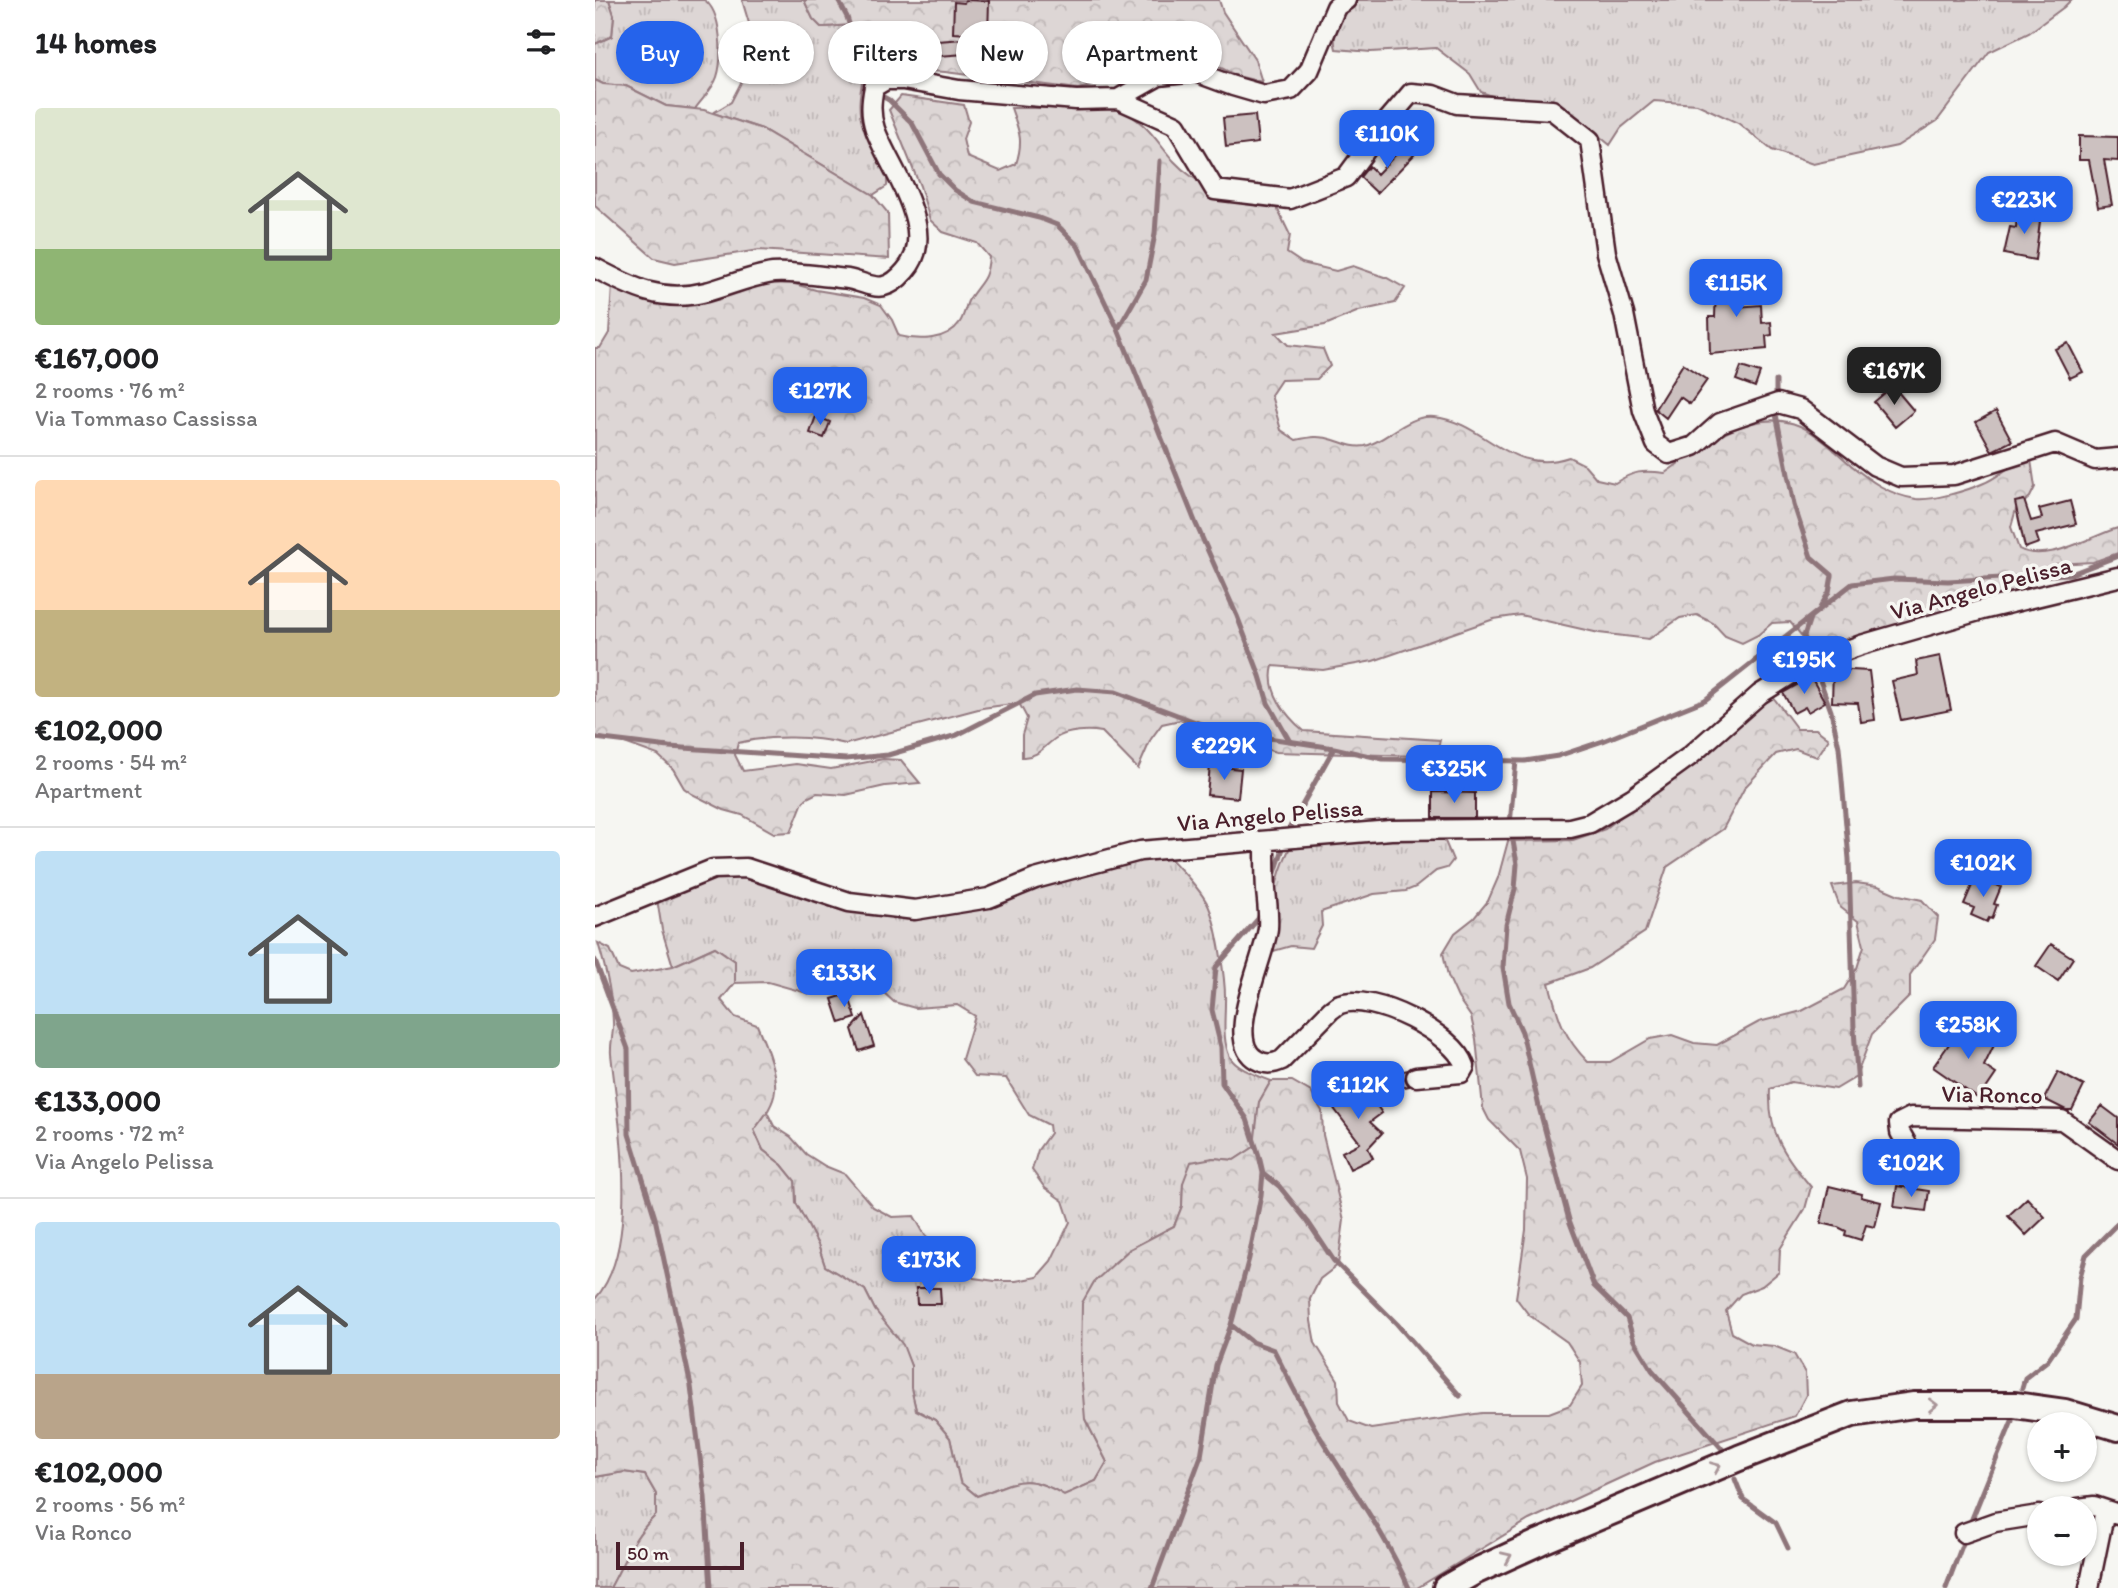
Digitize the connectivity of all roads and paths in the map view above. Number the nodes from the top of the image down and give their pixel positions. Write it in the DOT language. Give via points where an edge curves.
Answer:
graph roads {
  1 [pos="1346,0"];
  2 [pos="1118,99"];
  3 [pos="595,268"];
  4 [pos="2118,458"];
  5 [pos="2118,577"];
  6 [pos="1265,841"];
  7 [pos="595,918"];
  8 [pos="1416,1077"];
  9 [pos="2118,1160"];
  10 [pos="1918,1164"];
  11 [pos="2118,1428"];
  12 [pos="2111,1512"];
  13 [pos="2027,1517"];
  14 [pos="1964,1533"];
  15 [pos="1446,1588"];
  16 [pos="2089,1588"];
  1 -- 2 [label="street" via="1336,7 1310,71 1291,90 1264,94 1195,72 1159,76"];
  2 -- 3 [label="street" via="959,90 902,80 886,80 874,87 870,106 875,129 903,186 919,240 914,262 897,281 881,288 776,272 679,296 647,293"];
  2 -- 4 [label="street" via="1176,125 1215,190 1290,198 1346,177 1411,93 1457,104 1552,110 1590,140 1606,253 1624,314 1643,411 1656,444 1669,454 1694,446 1720,423 1778,403 1800,408 1875,466 1901,477 1955,475 2055,443 2095,460"];
  5 -- 6 [label="street, Via Angelo Pelissa" via="1982,610 1806,665 1760,694 1690,756 1590,823 1570,828 1391,830"];
  6 -- 7 [label="street, Via Angelo Pelissa" via="1114,856 989,898 915,910 849,902 765,873 729,867 713,869"];
  6 -- 8 [label="street" via="1268,924 1242,1041 1252,1058 1273,1064 1282,1060 1331,1010 1340,1004 1360,1003 1413,1019 1442,1037 1465,1066 1461,1073"];
  9 -- 10 [label="street, Via Ronco" via="2062,1120 1911,1117 1899,1123 1900,1132"];
  15 -- 11 [label="highway, one-way" via="1540,1542 1852,1414 1914,1405 2015,1405 2065,1412"];
  12 -- 16 [label="street"];
  13 -- 14 [label="street"];
}
